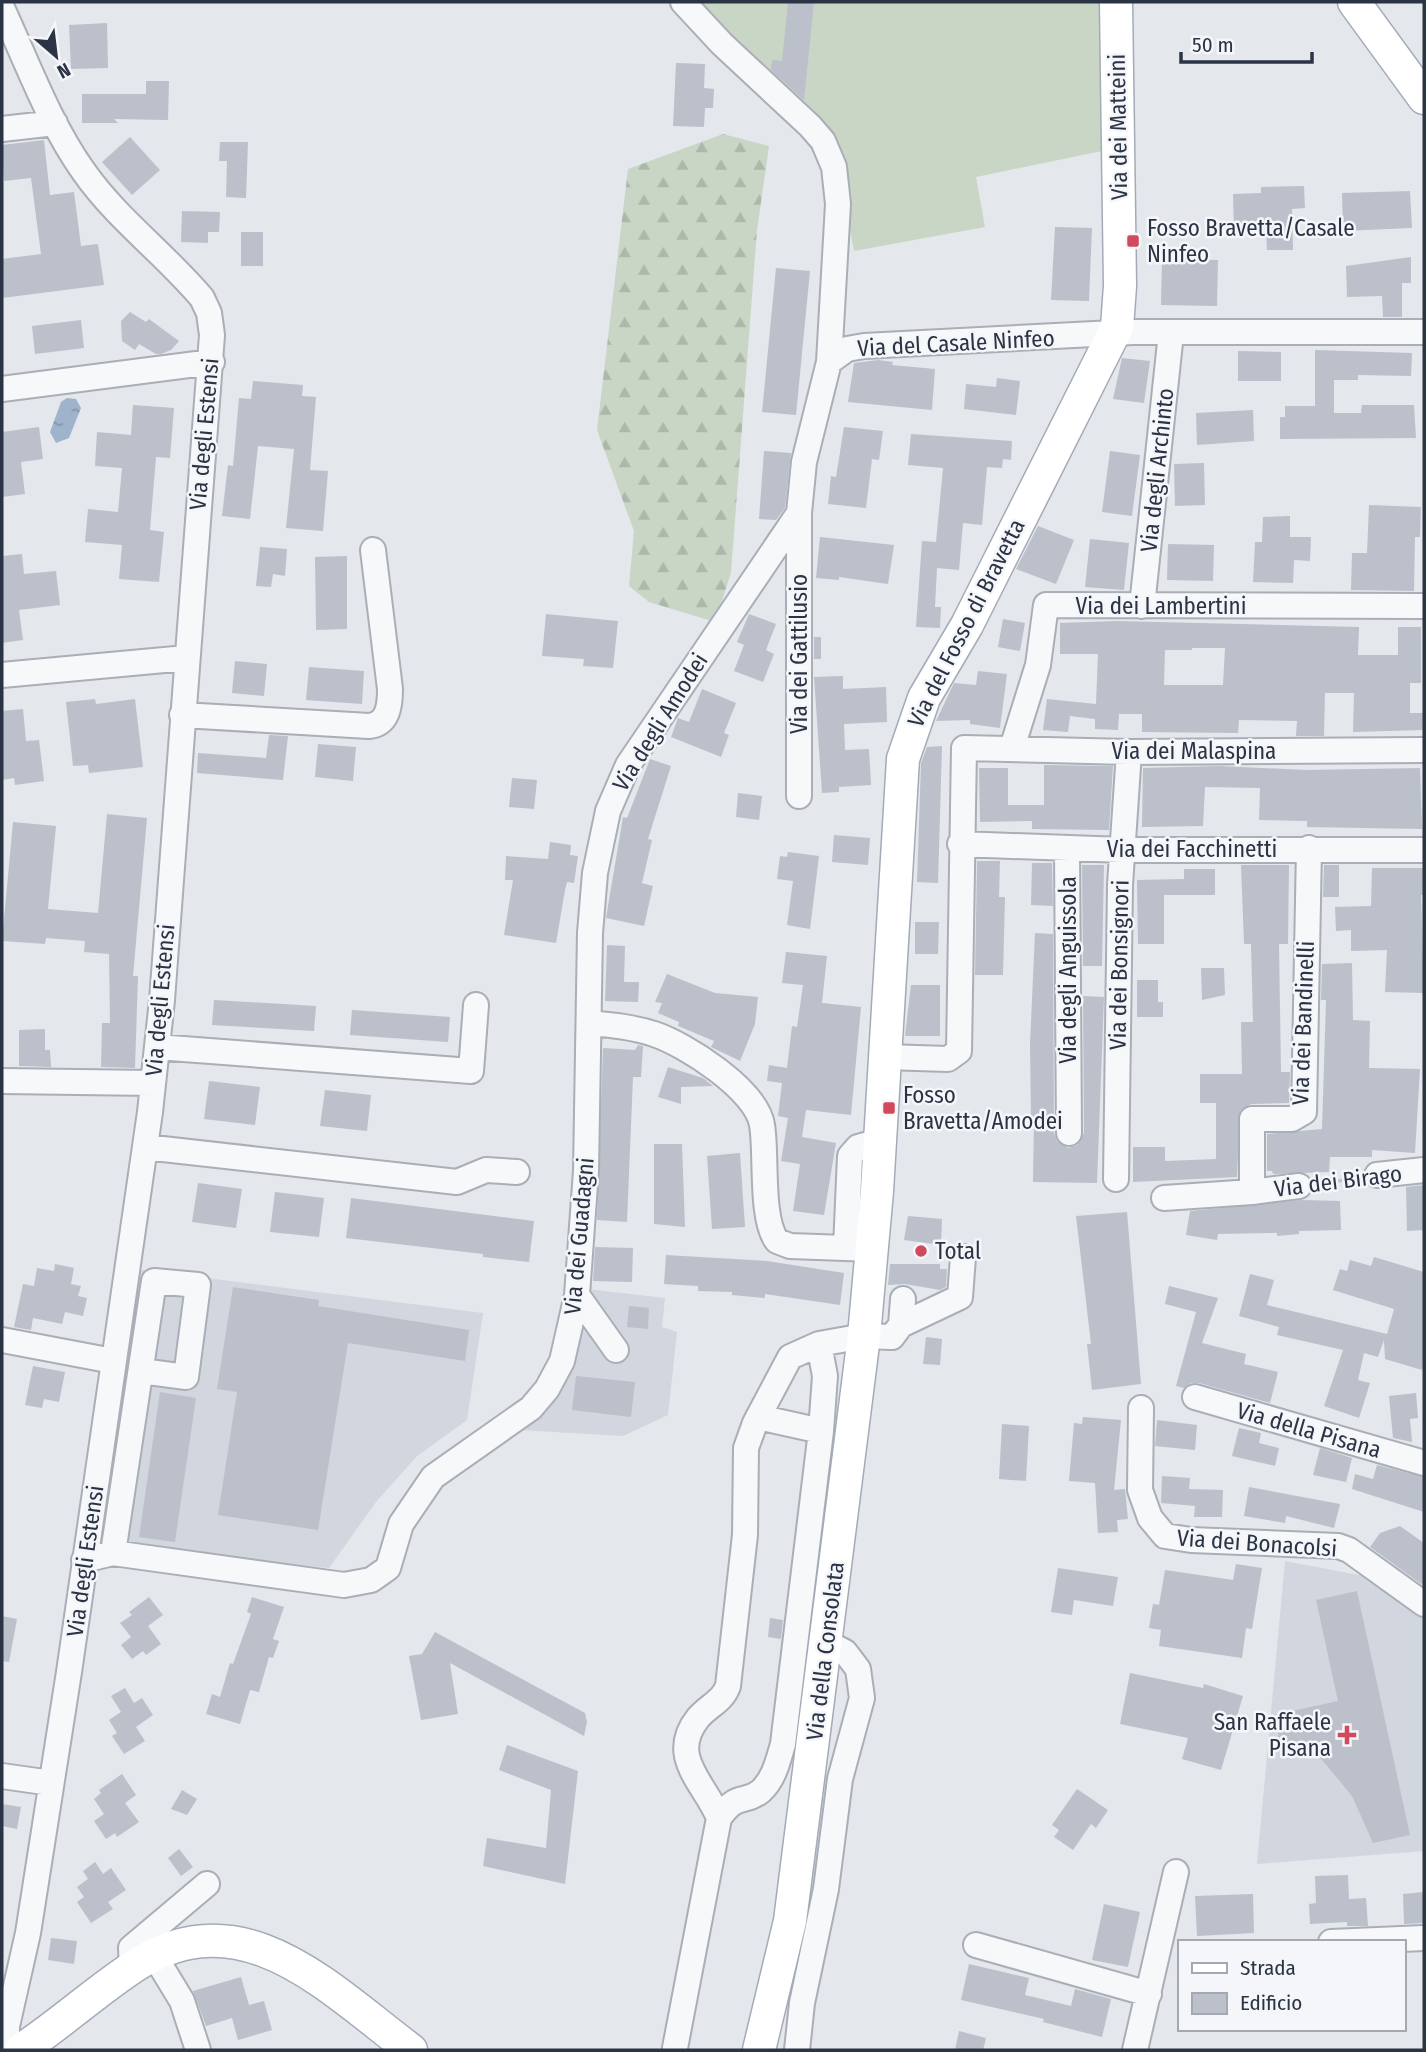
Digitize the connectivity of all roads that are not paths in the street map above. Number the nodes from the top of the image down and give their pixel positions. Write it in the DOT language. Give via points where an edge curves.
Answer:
graph roads {
  1 [pos="683,2"];
  2 [pos="1116,2"];
  3 [pos="1354,2"];
  4 [pos="2,8"];
  5 [pos="1424,98"];
  6 [pos="55,123"];
  7 [pos="2,129"];
  8 [pos="1424,332"];
  9 [pos="1171,333"];
  10 [pos="1114,335"];
  11 [pos="212,362"];
  12 [pos="828,362"];
  13 [pos="2,389"];
  14 [pos="799,513"];
  15 [pos="373,550"];
  16 [pos="1142,606"];
  17 [pos="1424,606"];
  18 [pos="187,658"];
  19 [pos="2,675"];
  20 [pos="182,715"];
  21 [pos="1013,748"];
  22 [pos="1424,750"];
  23 [pos="1129,752"];
  24 [pos="799,796"];
  25 [pos="960,844"];
  26 [pos="1067,848"];
  27 [pos="1309,848"];
  28 [pos="1123,850"];
  29 [pos="1424,850"];
  30 [pos="476,1004"];
  31 [pos="590,1023"];
  32 [pos="157,1047"];
  33 [pos="885,1057"];
  34 [pos="2,1081"];
  35 [pos="153,1083"];
  36 [pos="1069,1133"];
  37 [pos="145,1147"];
  38 [pos="1424,1170"];
  39 [pos="516,1172"];
  40 [pos="1377,1175"];
  41 [pos="1116,1179"];
  42 [pos="1299,1186"];
  43 [pos="1251,1192"];
  44 [pos="1164,1198"];
  45 [pos="859,1248"];
  46 [pos="963,1257"];
  47 [pos="577,1295"];
  48 [pos="903,1299"];
  49 [pos="901,1325"];
  50 [pos="864,1336"];
  51 [pos="2,1340"];
  52 [pos="819,1344"];
  53 [pos="616,1350"];
  54 [pos="113,1362"];
  55 [pos="141,1371"];
  56 [pos="1195,1398"];
  57 [pos="1141,1408"];
  58 [pos="758,1417"];
  59 [pos="821,1431"];
  60 [pos="1424,1463"];
  61 [pos="113,1553"];
  62 [pos="84,1560"];
  63 [pos="1424,1604"];
  64 [pos="825,1643"];
  65 [pos="2,1776"];
  66 [pos="51,1783"];
  67 [pos="719,1818"];
  68 [pos="1176,1872"];
  69 [pos="207,1884"];
  70 [pos="1424,1938"];
  71 [pos="1378,1940"];
  72 [pos="976,1945"];
  73 [pos="1170,1948"];
  74 [pos="143,1961"];
  75 [pos="1149,1994"];
  76 [pos="675,2048"];
  77 [pos="7,2050"];
  78 [pos="21,2050"];
  79 [pos="198,2050"];
  80 [pos="411,2050"];
  81 [pos="759,2050"];
  82 [pos="797,2050"];
  83 [pos="1135,2050"];
  1 -- 12 [label="street, Via del Casale Ninfeo" via="810,126 823,141 834,167 838,204"];
  2 -- 10 [label="main road, Via dei Matteini" via="1120,286"];
  3 -- 5 [label="main road"];
  4 -- 6 [label="street, Via degli Estensi"];
  6 -- 7 [label="street"];
  6 -- 11 [label="street, Via degli Estensi" via="89,179 204,300 212,327"];
  8 -- 9 [label="street, Via del Casale Ninfeo"];
  9 -- 10 [label="street, Via del Casale Ninfeo"];
  9 -- 16 [label="street, Via degli Archinto"];
  10 -- 12 [label="street, Via del Casale Ninfeo" via="858,346"];
  10 -- 33 [label="main road, Via del Fosso di Bravetta" via="967,625 924,698 909,735 898,790"];
  11 -- 13 [label="street"];
  11 -- 18 [label="street, Via degli Estensi"];
  12 -- 14 [label="street, Via degli Amodei" via="804,462"];
  14 -- 24 [label="street, Via dei Gattilusio"];
  14 -- 31 [label="street, Via degli Amodei" via="614,792 595,873"];
  15 -- 20 [label="street" via="390,689 390,708 381,722 369,726"];
  16 -- 17 [label="street, Via dei Lambertini"];
  16 -- 21 [label="street, Via dei Lambertini" via="1046,605 1038,665"];
  18 -- 19 [label="street"];
  18 -- 20 [label="street, Via degli Estensi"];
  20 -- 32 [label="street, Via degli Estensi"];
  21 -- 23 [label="street, Via dei Malaspina"];
  21 -- 25 [label="street, Via dei Malaspina" via="964,748"];
  22 -- 23 [label="street, Via dei Malaspina"];
  23 -- 28 [label="street, Via dei Bonsignori"];
  25 -- 26 [label="street, Via dei Facchinetti"];
  25 -- 33 [label="street" via="958,1051 948,1059"];
  26 -- 28 [label="street, Via dei Facchinetti"];
  26 -- 36 [label="street, Via degli Anguissola"];
  27 -- 28 [label="street, Via dei Facchinetti"];
  27 -- 29 [label="street, Via dei Facchinetti"];
  27 -- 43 [label="street, Via dei Bandinelli" via="1304,1112 1292,1119 1252,1119"];
  28 -- 41 [label="street, Via dei Bonsignori"];
  30 -- 32 [label="street" via="471,1071"];
  31 -- 45 [label="street" via="657,1035 735,1085 753,1103 761,1119 774,1237 790,1246"];
  31 -- 47 [label="street, Via dei Guadagni"];
  32 -- 35 [label="street, Via degli Estensi"];
  33 -- 45 [label="main road, Via del Fosso di Bravetta" via="880,1142"];
  34 -- 35 [label="street"];
  35 -- 37 [label="street, Via degli Estensi"];
  37 -- 39 [label="street" via="457,1182 486,1170"];
  37 -- 54 [label="street, Via degli Estensi"];
  38 -- 40 [label="street, Via dei Birago"];
  42 -- 43 [label="street, Via dei Birago"];
  43 -- 44 [label="street"];
  45 -- 50 [label="main road, Via della Consolata"];
  46 -- 49 [label="street" via="960,1297"];
  47 -- 53 [label="street"];
  47 -- 61 [label="street, Via dei Guadagni" via="566,1350 543,1396 433,1477 401,1524 388,1568 379,1576 344,1585"];
  48 -- 49 [label="street"];
  49 -- 50 [label="street" via="892,1337"];
  50 -- 52 [label="street"];
  50 -- 64 [label="main road, Via della Consolata"];
  51 -- 54 [label="street"];
  52 -- 58 [label="street" via="790,1357"];
  52 -- 59 [label="street" via="825,1376"];
  54 -- 62 [label="street, Via degli Estensi"];
  55 -- 61 [label="street"];
  56 -- 60 [label="street, Via della Pisana"];
  57 -- 63 [label="street, Via dei Bonacolsi" via="1140,1490 1150,1518 1165,1536 1338,1546"];
  58 -- 59 [label="street"];
  58 -- 67 [label="street" via="746,1448 745,1535 728,1686 723,1699 701,1714 688,1732 691,1771"];
  59 -- 67 [label="street" via="783,1744 774,1774 759,1792 731,1801"];
  61 -- 62 [label="street, Via dei Guadagni"];
  62 -- 66 [label="street, Via degli Estensi"];
  64 -- 81 [label="main road, Via della Consolata" via="790,1921"];
  64 -- 82 [label="street" via="845,1652 858,1668 862,1698 840,1779"];
  65 -- 66 [label="street"];
  66 -- 77 [label="street, Via degli Estensi" via="28,1933 7,2026"];
  67 -- 76 [label="street"];
  68 -- 73 [label="street"];
  69 -- 74 [label="street" via="131,1948"];
  70 -- 71 [label="street"];
  72 -- 75 [label="street"];
  73 -- 75 [label="street"];
  74 -- 78 [label="main road"];
  74 -- 79 [label="street" via="182,2001"];
  74 -- 80 [label="main road" via="203,1939 257,1946 292,1964"];
  75 -- 83 [label="street"];
}
